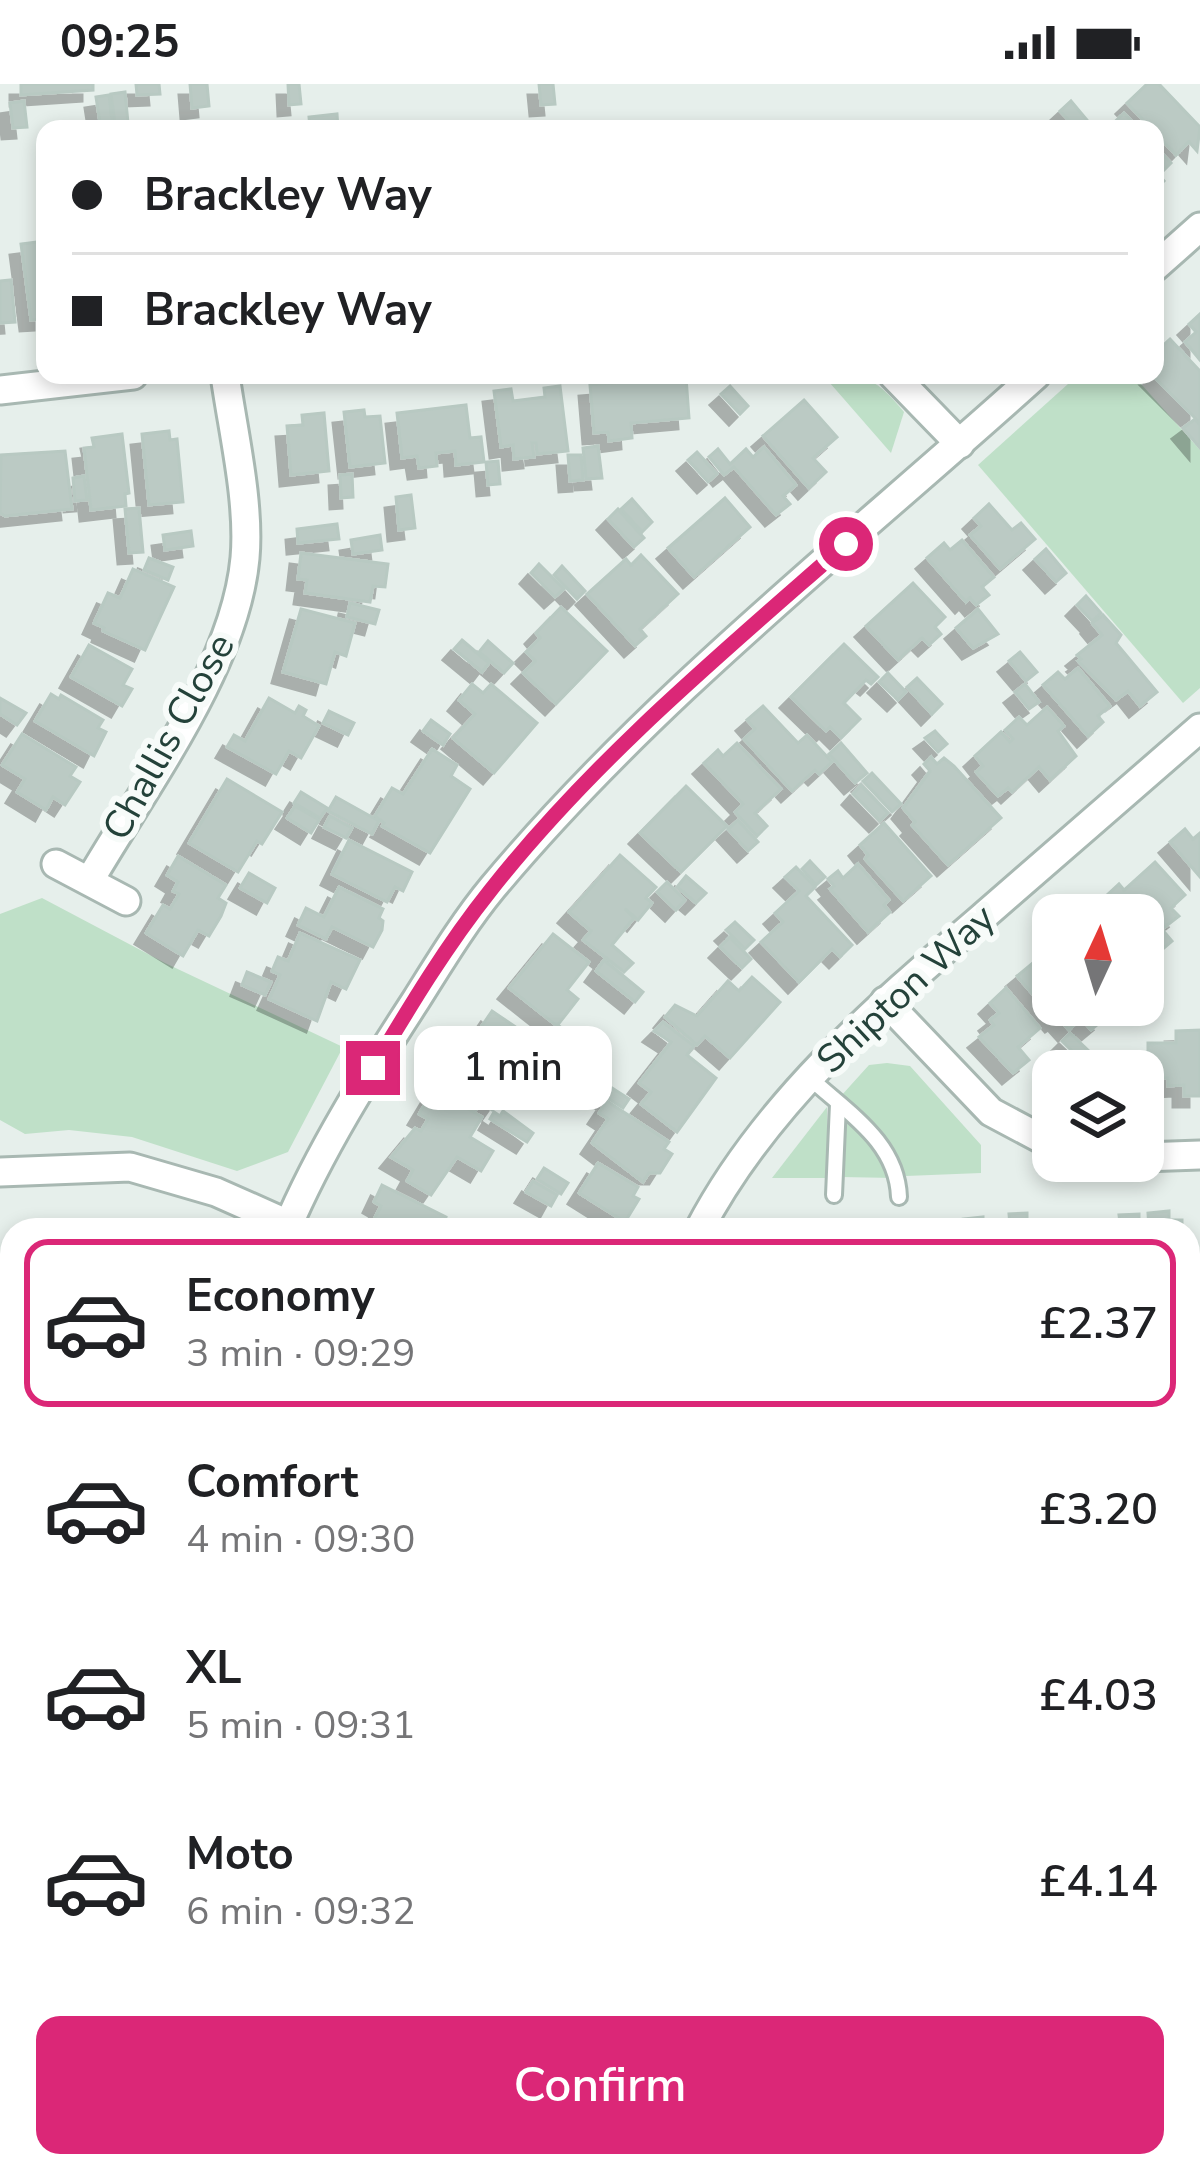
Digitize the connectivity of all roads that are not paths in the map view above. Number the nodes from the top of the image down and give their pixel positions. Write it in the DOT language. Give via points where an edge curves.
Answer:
graph roads {
  1 [pos="1200,227"];
  2 [pos="1164,259"];
  3 [pos="53,384"];
  4 [pos="226,384"];
  5 [pos="902,384"];
  6 [pos="1026,384"];
  7 [pos="0,390"];
  8 [pos="960,444"];
  9 [pos="1200,728"];
  10 [pos="56,864"];
  11 [pos="90,880"];
  12 [pos="126,901"];
  13 [pos="885,1001"];
  14 [pos="810,1078"];
  15 [pos="838,1104"];
  16 [pos="1032,1134"];
  17 [pos="1200,1155"];
  18 [pos="1164,1156"];
  19 [pos="0,1172"];
  20 [pos="834,1195"];
  21 [pos="899,1197"];
  22 [pos="269,1218"];
  23 [pos="292,1218"];
  24 [pos="705,1218"];
  1 -- 2 [label="street"];
  3 -- 7 [label="street"];
  4 -- 11 [label="street, Challis Close" via="245,556 232,623"];
  5 -- 8 [label="street"];
  6 -- 8 [label="street"];
  8 -- 23 [label="street" via="677,693 489,891 391,1038"];
  9 -- 13 [label="street, Shipton Way"];
  10 -- 11 [label="street, Challis Close"];
  11 -- 12 [label="street, Challis Close"];
  13 -- 14 [label="street, Shipton Way"];
  13 -- 16 [label="street" via="991,1112"];
  14 -- 15 [label="lane"];
  14 -- 24 [label="street, Shipton Way"];
  15 -- 20 [label="lane"];
  15 -- 21 [label="lane" via="887,1149"];
  17 -- 18 [label="street"];
  19 -- 22 [label="street" via="130,1167 216,1192"];
}
